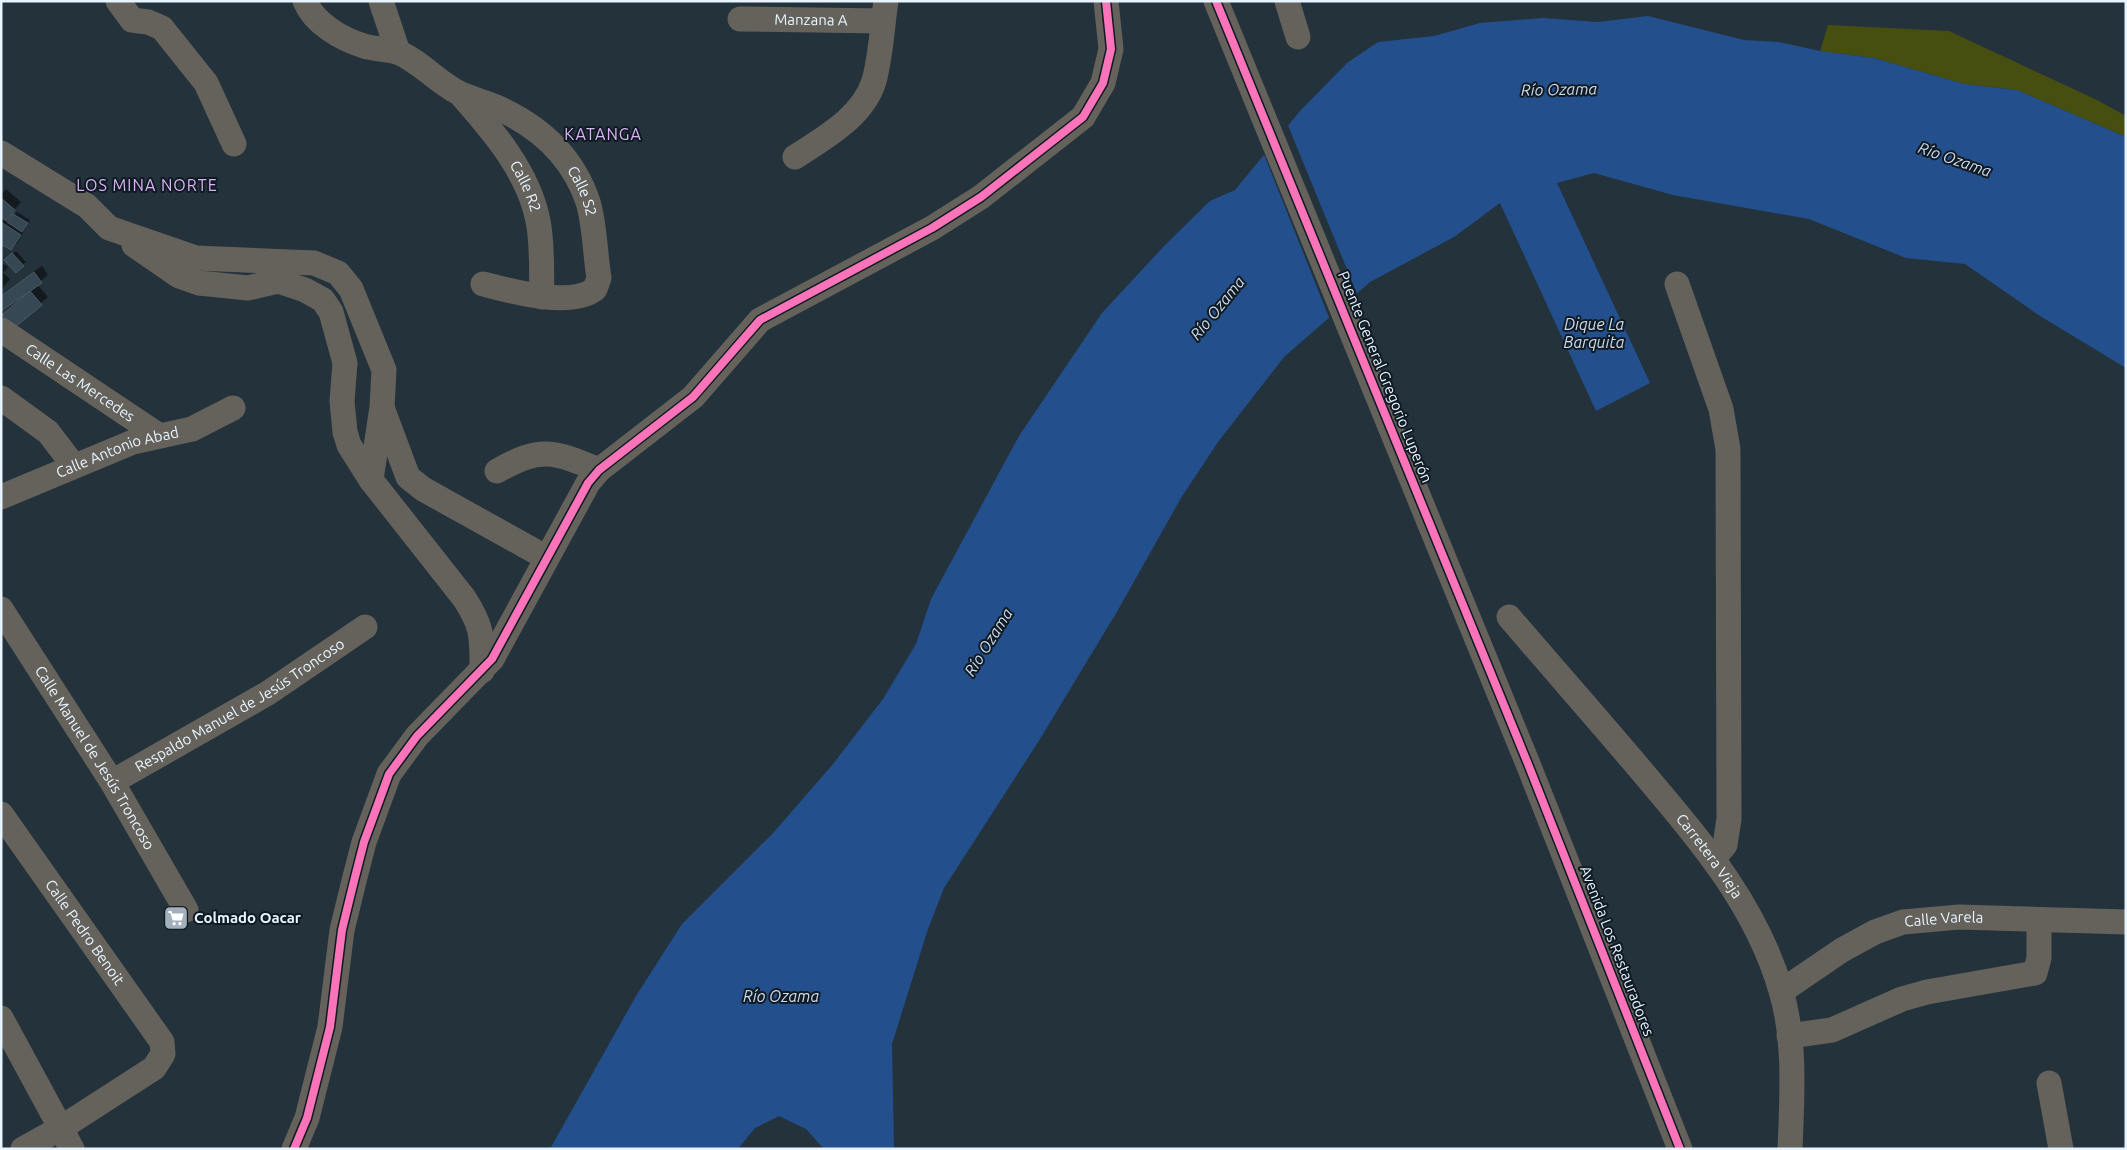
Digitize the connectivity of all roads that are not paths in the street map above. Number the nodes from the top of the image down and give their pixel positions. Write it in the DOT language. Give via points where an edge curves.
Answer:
graph roads {
  1 [pos="118,1"];
  2 [pos="305,1"];
  3 [pos="381,1"];
  4 [pos="1106,1"];
  5 [pos="1216,1"];
  6 [pos="1287,1"];
  7 [pos="884,11"];
  8 [pos="740,19"];
  9 [pos="1298,37"];
  10 [pos="398,52"];
  11 [pos="460,94"];
  12 [pos="234,144"];
  13 [pos="1,153"];
  14 [pos="795,157"];
  15 [pos="109,228"];
  16 [pos="482,284"];
  17 [pos="1677,284"];
  18 [pos="542,297"];
  19 [pos="1,330"];
  20 [pos="1,398"];
  21 [pos="382,406"];
  22 [pos="232,408"];
  23 [pos="158,435"];
  24 [pos="74,466"];
  25 [pos="598,470"];
  26 [pos="497,471"];
  27 [pos="371,480"];
  28 [pos="1,497"];
  29 [pos="547,558"];
  30 [pos="1,609"];
  31 [pos="1509,617"];
  32 [pos="365,627"];
  33 [pos="9,643"];
  34 [pos="482,671"];
  35 [pos="1528,764"];
  36 [pos="112,782"];
  37 [pos="1,814"];
  38 [pos="1714,858"];
  39 [pos="186,910"];
  40 [pos="2039,921"];
  41 [pos="2126,922"];
  42 [pos="1782,991"];
  43 [pos="1,1018"];
  44 [pos="1789,1036"];
  45 [pos="2050,1083"];
  46 [pos="66,1138"];
  47 [pos="23,1149"];
  48 [pos="294,1149"];
  49 [pos="1680,1149"];
  50 [pos="1790,1149"];
  51 [pos="2061,1149"];
  1 -- 12 [label="street" via="132,20 162,28 206,83"];
  2 -- 10 [label="street" via="320,22 340,35 363,46"];
  3 -- 10 [label="street"];
  4 -- 25 [label="street" via="1111,49 1103,83 1083,117 981,197 932,228 760,320 692,397"];
  5 -- 35 [label="street, Puente General Gregorio Luperón"];
  6 -- 9 [label="street"];
  7 -- 8 [label="street, Manzana A"];
  7 -- 14 [label="street" via="874,82 863,101 835,130"];
  10 -- 11 [label="street"];
  11 -- 18 [label="street, Calle R2" via="505,150 530,196 538,222"];
  11 -- 18 [label="street, Calle S2" via="495,106 538,131 569,164 589,204 599,278 595,289 583,296"];
  13 -- 15 [label="street" via="86,206"];
  15 -- 21 [label="street" via="196,258 314,263 338,274 352,288 384,370"];
  15 -- 27 [label="street" via="179,276 248,288 278,281 323,300 331,312 345,363 342,401 345,432 349,445"];
  16 -- 18 [label="street"];
  17 -- 38 [label="street" via="1721,409 1728,449 1729,819 1725,845"];
  19 -- 23 [label="street, Calle Las Mercedes"];
  20 -- 24 [label="street" via="48,432"];
  21 -- 27 [label="street"];
  21 -- 29 [label="street" via="408,477 423,489"];
  22 -- 23 [label="street, Calle Antonio Abad" via="192,429"];
  23 -- 24 [label="street, Calle Antonio Abad"];
  24 -- 28 [label="street, Calle Antonio Abad"];
  25 -- 26 [label="street" via="568,457 545,452 523,457"];
  25 -- 29 [label="street"];
  27 -- 34 [label="street" via="476,617 482,634"];
  29 -- 34 [label="street" via="501,644"];
  30 -- 33 [label="street, Calle Manuel de Jesús Troncoso"];
  31 -- 38 [label="street, Carretera Vieja"];
  32 -- 36 [label="street, Respaldo Manuel de Jesús Troncoso" via="268,693"];
  33 -- 36 [label="street, Calle Manuel de Jesús Troncoso"];
  34 -- 48 [label="street" via="417,736 389,774 364,842 354,881 342,930 330,1027 307,1118"];
  35 -- 49 [label="street, Avenida Los Restauradores"];
  36 -- 39 [label="street, Calle Manuel de Jesús Troncoso"];
  37 -- 46 [label="street, Calle Pedro Benoit" via="162,1042 163,1054 154,1068"];
  38 -- 42 [label="street, Carretera Vieja" via="1750,914"];
  40 -- 41 [label="street, Calle Varela"];
  40 -- 42 [label="street, Calle Varela" via="1959,917 1904,922 1874,932 1842,950"];
  40 -- 44 [label="street" via="2039,958 2035,973 1927,992 1902,999 1832,1030"];
  42 -- 44 [label="street, Carretera Vieja"];
  43 -- 46 [label="street"];
  44 -- 50 [label="street, Carretera Vieja" via="1792,1082"];
  45 -- 51 [label="street"];
  46 -- 47 [label="street"];
}
